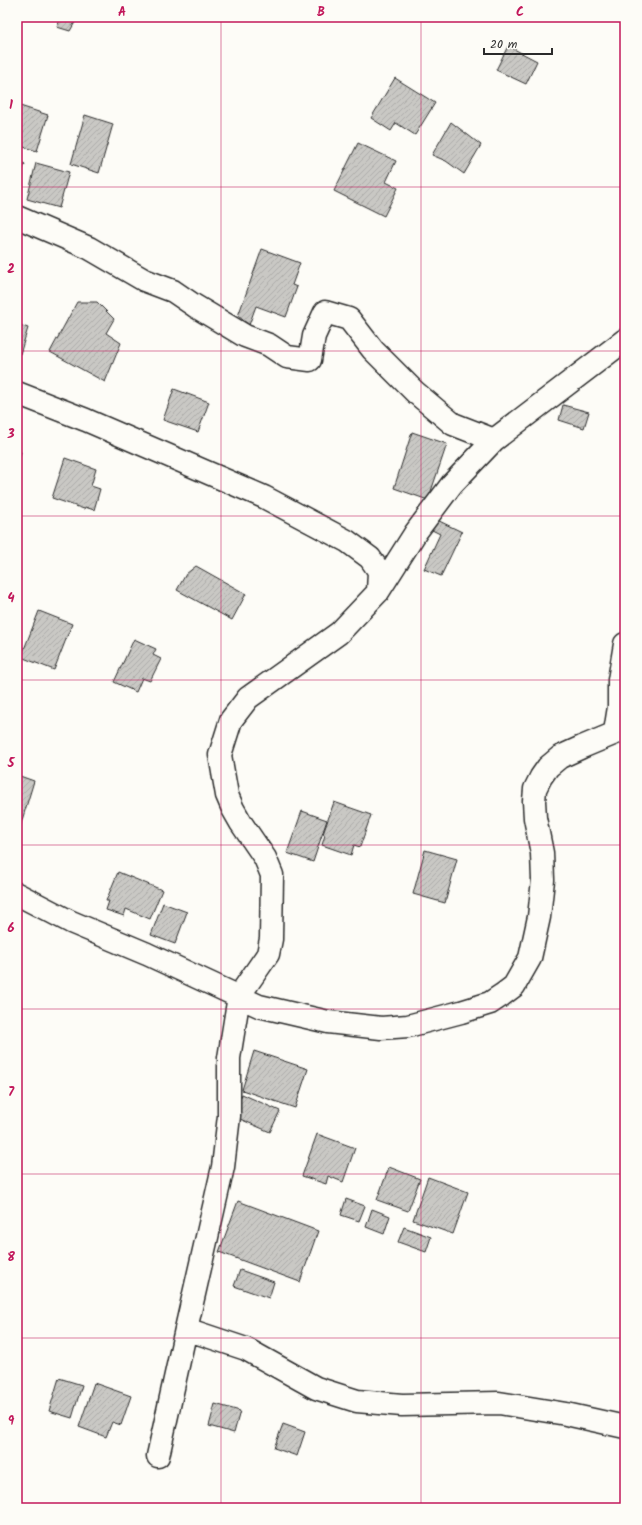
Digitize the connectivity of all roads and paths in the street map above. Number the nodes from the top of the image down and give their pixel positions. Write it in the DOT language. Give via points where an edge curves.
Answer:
graph roads {
  1 [pos="17,217"];
  2 [pos="625,340"];
  3 [pos="17,393"];
  4 [pos="494,440"];
  5 [pos="378,592"];
  6 [pos="625,644"];
  7 [pos="620,731"];
  8 [pos="17,894"];
  9 [pos="239,996"];
  10 [pos="186,1329"];
  11 [pos="625,1427"];
  12 [pos="158,1456"];
  1 -- 4 [label="street" via="89,248 144,280 173,291 245,336 269,345 287,357 310,360 314,336 325,312 349,319 373,350 426,402 453,424"];
  2 -- 4 [label="street"];
  3 -- 5 [label="street" via="264,497 347,542 370,558 379,571"];
  4 -- 5 [label="street" via="452,484 416,532"];
  5 -- 9 [label="street" via="338,633 248,698 231,720 220,755 227,795 241,823 265,858 272,875 271,939 268,954"];
  6 -- 7 [label="street" via="619,680"];
  7 -- 9 [label="street" via="560,757 548,767 535,789 535,818 542,853 543,880 539,917 530,958 514,986 502,995 490,1003 461,1012 408,1026 381,1028 328,1022 259,1006"];
  8 -- 9 [label="street" via="72,922"];
  9 -- 10 [label="street" via="229,1058 229,1116 223,1167"];
  10 -- 11 [label="street" via="246,1349 316,1388 357,1401 402,1405 499,1403"];
  10 -- 12 [label="street"];
}
